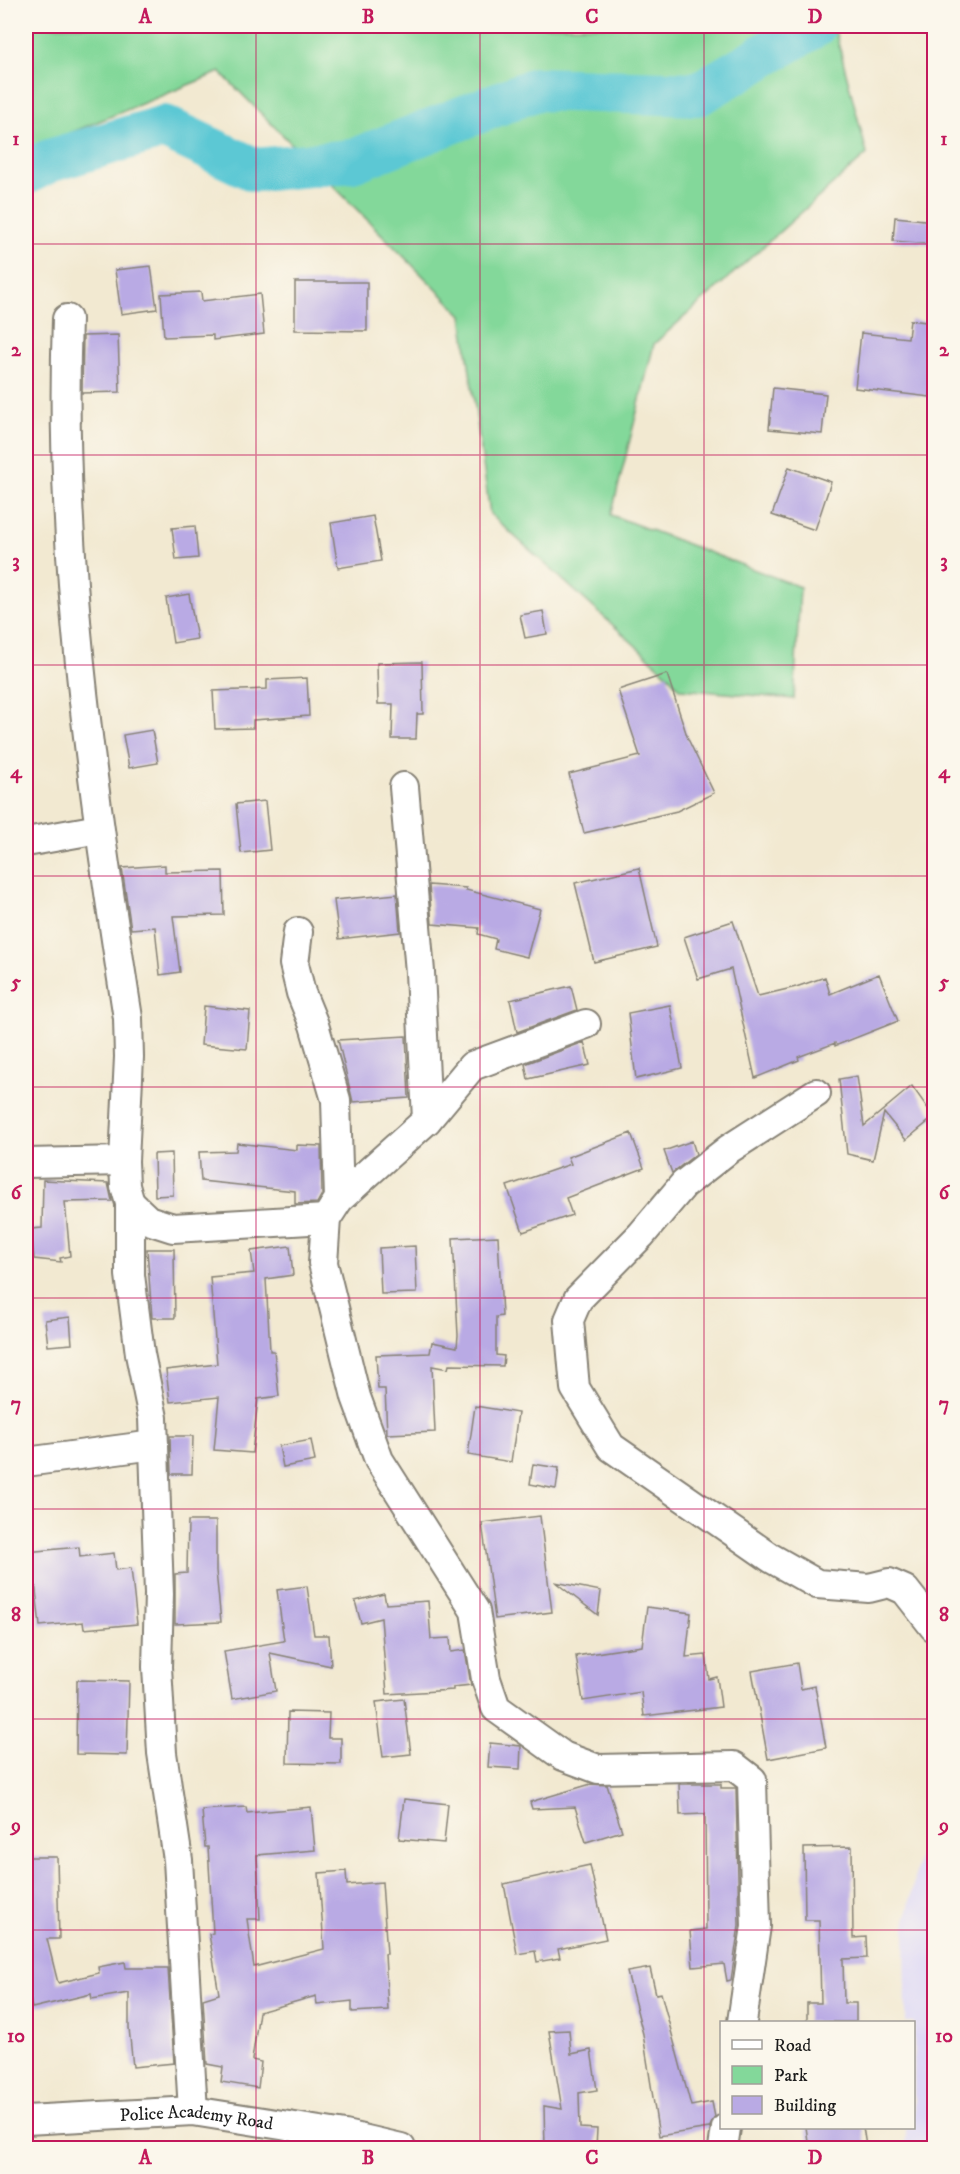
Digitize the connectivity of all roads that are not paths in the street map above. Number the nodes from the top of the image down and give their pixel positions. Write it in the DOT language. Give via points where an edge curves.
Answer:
graph roads {
  1 [pos="67,320"];
  2 [pos="404,787"];
  3 [pos="99,829"];
  4 [pos="26,842"];
  5 [pos="298,933"];
  6 [pos="586,1024"];
  7 [pos="816,1093"];
  8 [pos="427,1120"];
  9 [pos="124,1161"];
  10 [pos="26,1163"];
  11 [pos="130,1203"];
  12 [pos="332,1209"];
  13 [pos="154,1445"];
  14 [pos="26,1462"];
  15 [pos="934,1627"];
  16 [pos="742,2021"];
  17 [pos="193,2111"];
  18 [pos="26,2120"];
  19 [pos="726,2129"];
  20 [pos="400,2148"];
  21 [pos="723,2148"];
  1 -- 3 [label="street" via="64,391 73,613"];
  2 -- 8 [label="street" via="420,972"];
  3 -- 4 [label="street"];
  3 -- 9 [label="street" via="128,1018"];
  5 -- 12 [label="street" via="294,964 336,1100"];
  6 -- 8 [label="street" via="472,1066"];
  7 -- 15 [label="street" via="729,1149 684,1184 578,1299 569,1320 575,1388 611,1447 771,1558 816,1584 869,1588 889,1583 905,1590"];
  8 -- 12 [label="street"];
  9 -- 10 [label="street"];
  9 -- 11 [label="street"];
  11 -- 12 [label="street" via="148,1220 173,1228"];
  11 -- 13 [label="street" via="130,1275"];
  12 -- 16 [label="street" via="323,1263 356,1397 379,1460 475,1611 486,1679 496,1708 563,1756 598,1769 734,1766 752,1780 756,1926"];
  13 -- 14 [label="street"];
  13 -- 17 [label="street" via="162,1753 178,1860"];
  17 -- 18 [label="street, Police Academy Road"];
  17 -- 20 [label="street, Police Academy Road" via="345,2135"];
  19 -- 21 [label="street"];
}
